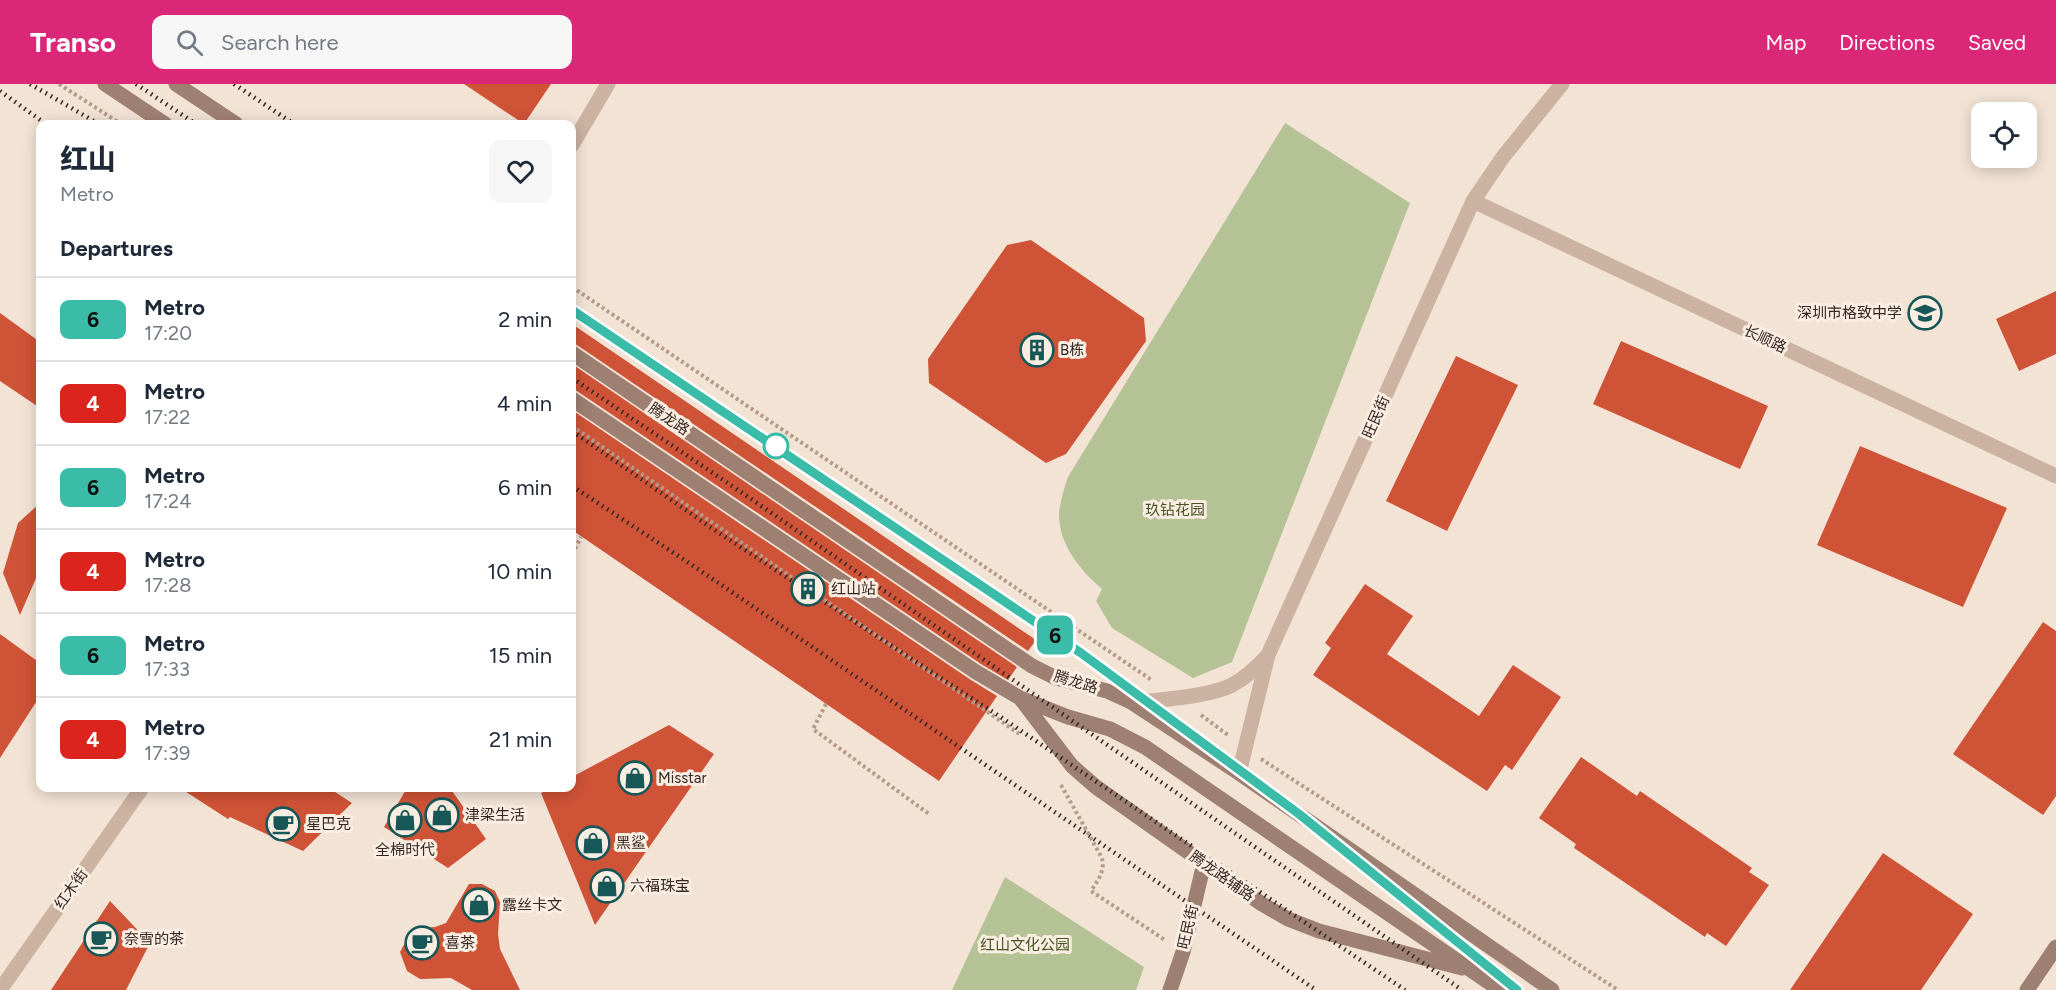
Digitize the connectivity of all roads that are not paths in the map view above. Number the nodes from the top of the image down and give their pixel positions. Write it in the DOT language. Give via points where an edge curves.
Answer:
graph roads {
  1 [pos="105,84"];
  2 [pos="176,84"];
  3 [pos="608,84"];
  4 [pos="1562,84"];
  5 [pos="159,120"];
  6 [pos="230,120"];
  7 [pos="576,138"];
  8 [pos="1473,201"];
  9 [pos="576,356"];
  10 [pos="576,402"];
  11 [pos="2056,476"];
  12 [pos="1268,656"];
  13 [pos="1020,698"];
  14 [pos="1131,702"];
  15 [pos="1239,773"];
  16 [pos="139,792"];
  17 [pos="1203,863"];
  18 [pos="2056,947"];
  19 [pos="1473,971"];
  20 [pos="0,990"];
  21 [pos="1170,990"];
  22 [pos="1500,990"];
  23 [pos="1552,990"];
  24 [pos="2027,990"];
  1 -- 5 [label="main road"];
  2 -- 6 [label="main road"];
  3 -- 7 [label="street"];
  4 -- 8 [label="street, 旺民街"];
  8 -- 11 [label="street, 长顺路"];
  8 -- 12 [label="street, 旺民街"];
  9 -- 14 [label="main road, 腾龙路" via="1032,666 1056,678 1107,691"];
  10 -- 13 [label="main road"];
  12 -- 14 [label="street" via="1231,686"];
  12 -- 15 [label="street, 旺民街"];
  13 -- 17 [label="main road, 腾龙路辅路" via="1072,766"];
  13 -- 19 [label="main road" via="1110,729 1145,747"];
  14 -- 15 [label="main road, 腾龙路"];
  15 -- 23 [label="main road, 腾龙路"];
  16 -- 20 [label="street, 红木街"];
  17 -- 19 [label="main road, 腾龙路辅路" via="1288,919 1318,931"];
  17 -- 21 [label="main road, 旺民街" via="1183,952"];
  18 -- 24 [label="main road"];
  19 -- 22 [label="main road"];
}
